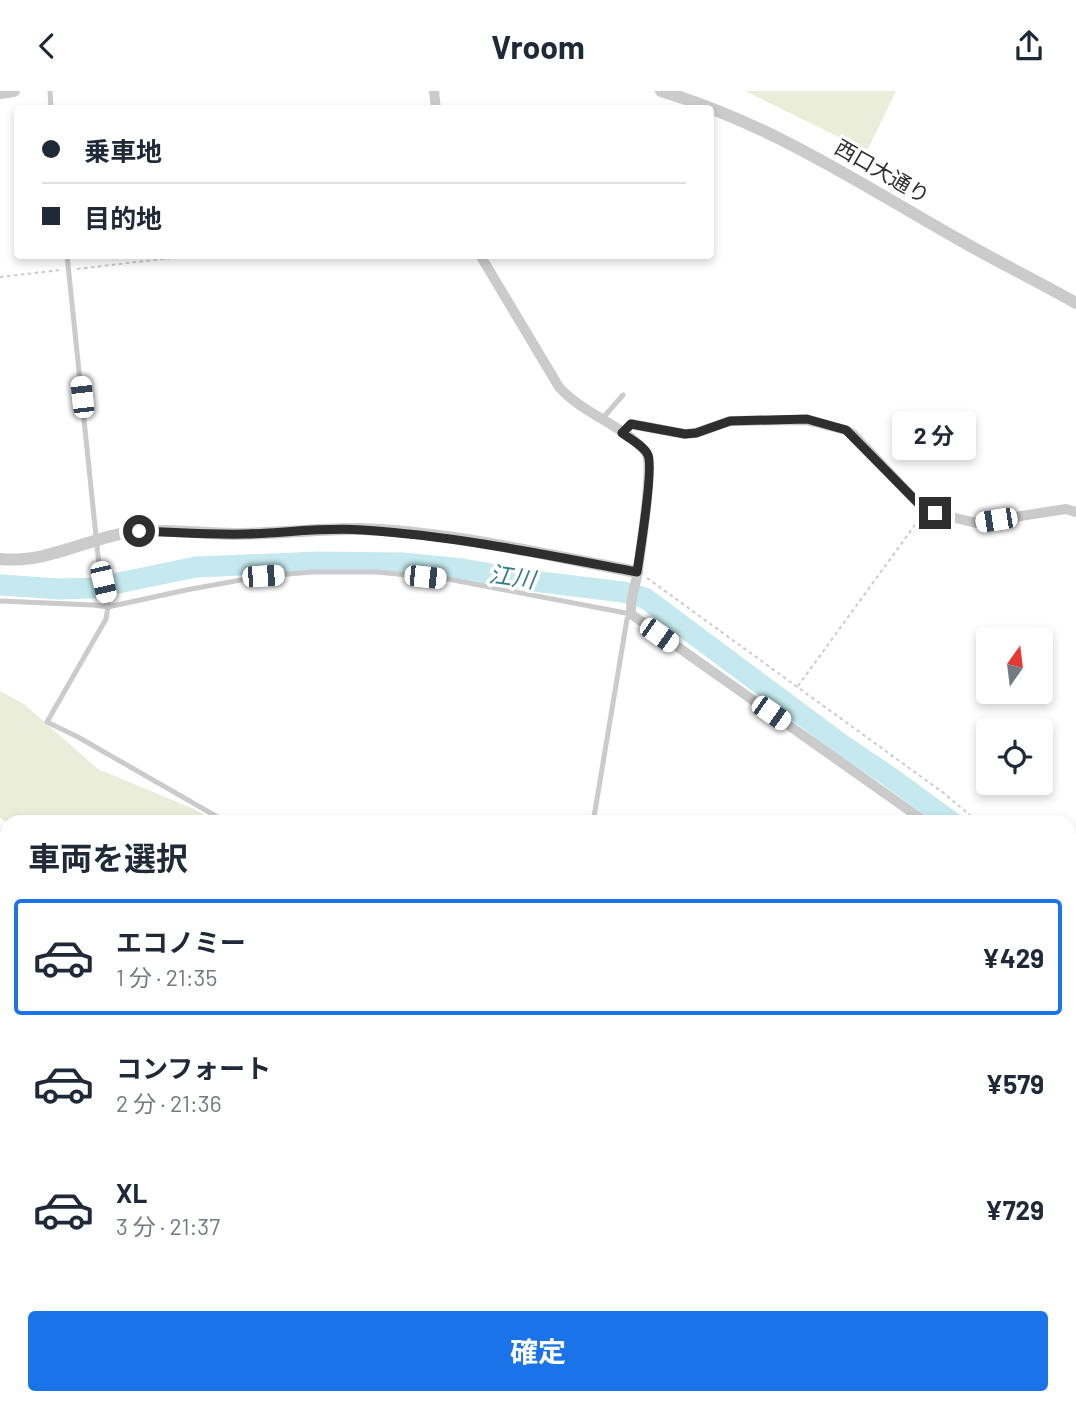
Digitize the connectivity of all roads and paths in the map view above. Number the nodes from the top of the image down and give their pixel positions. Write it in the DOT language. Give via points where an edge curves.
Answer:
graph roads {
  1 [pos="14,91"];
  2 [pos="661,91"];
  3 [pos="0,93"];
  4 [pos="702,105"];
  5 [pos="714,109"];
  6 [pos="68,259"];
  7 [pos="163,259"];
  8 [pos="482,259"];
  9 [pos="69,270"];
  10 [pos="0,277"];
  11 [pos="1076,303"];
  12 [pos="623,395"];
  13 [pos="603,419"];
  14 [pos="622,433"];
  15 [pos="927,509"];
  16 [pos="1075,510"];
  17 [pos="98,540"];
  18 [pos="0,559"];
  19 [pos="637,576"];
  20 [pos="0,601"];
  21 [pos="108,607"];
  22 [pos="631,610"];
  23 [pos="797,686"];
  24 [pos="214,815"];
  25 [pos="594,815"];
  26 [pos="916,815"];
  27 [pos="970,815"];
  1 -- 3 [label="street"];
  2 -- 4 [label="street, 西口大通り"];
  5 -- 11 [label="street, 西口大通り" via="792,143"];
  6 -- 9 [label="lane"];
  7 -- 9 [label="path"];
  8 -- 13 [label="street" via="559,387 575,403"];
  9 -- 10 [label="path"];
  9 -- 17 [label="lane"];
  12 -- 13 [label="lane"];
  13 -- 14 [label="street"];
  14 -- 15 [label="street" via="631,424 685,434 730,421 807,419 853,434"];
  14 -- 19 [label="street" via="649,456"];
  15 -- 16 [label="street" via="976,523"];
  15 -- 23 [label="path"];
  17 -- 18 [label="street" via="39,558"];
  17 -- 19 [label="street" via="139,531 239,534 360,529 501,546"];
  17 -- 21 [label="lane"];
  19 -- 22 [label="street"];
  19 -- 23 [label="path" via="661,587"];
  20 -- 21 [label="lane"];
  21 -- 22 [label="lane" via="263,576 377,572 448,579"];
  21 -- 24 [label="lane" via="106,619 47,722"];
  22 -- 25 [label="lane"];
  22 -- 26 [label="street"];
  23 -- 27 [label="path"];
}
